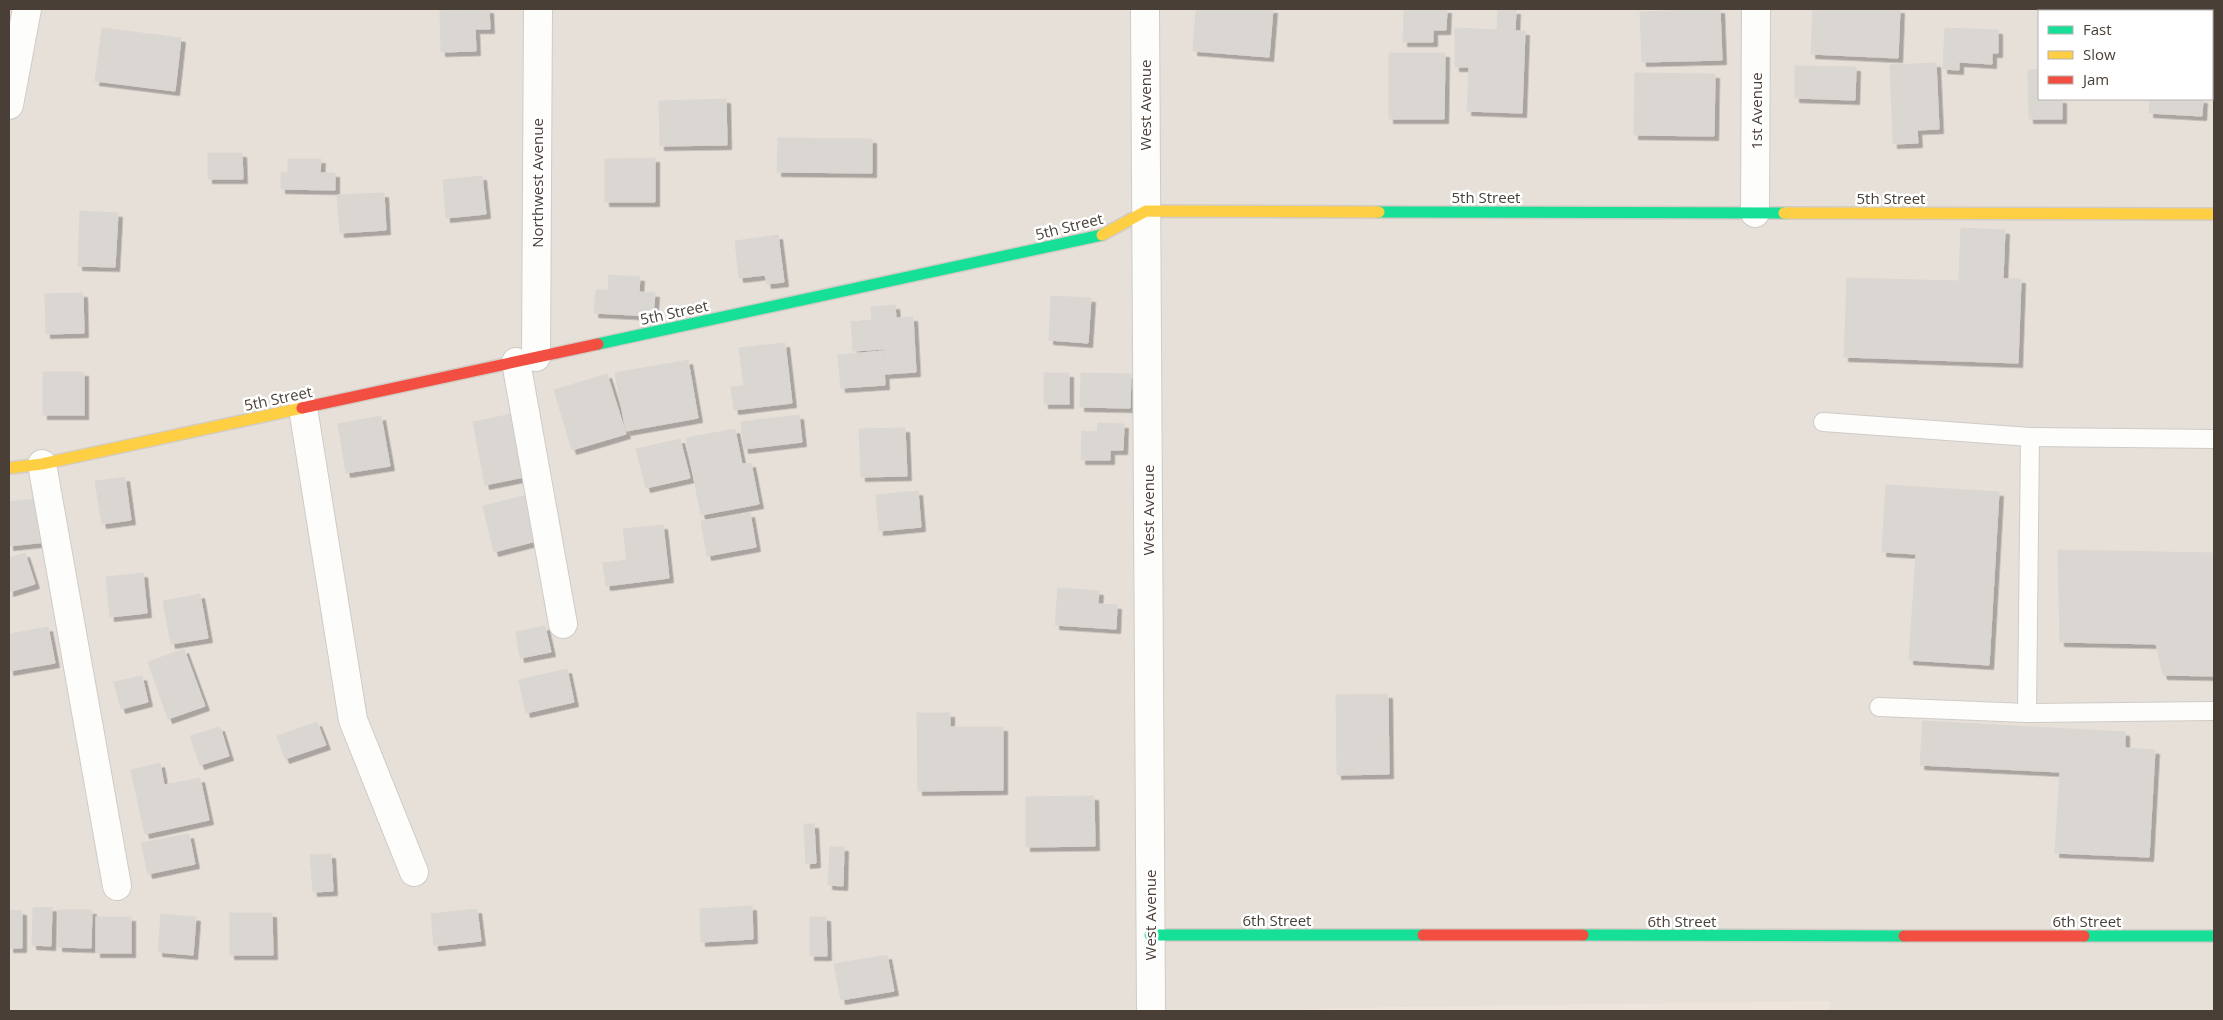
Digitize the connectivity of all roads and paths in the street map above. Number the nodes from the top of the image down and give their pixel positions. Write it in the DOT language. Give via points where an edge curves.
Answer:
graph roads {
  1 [pos="27,9"];
  2 [pos="538,9"];
  3 [pos="1145,9"];
  4 [pos="1756,9"];
  5 [pos="9,105"];
  6 [pos="1146,211"];
  7 [pos="1755,213"];
  8 [pos="2214,214"];
  9 [pos="526,359"];
  10 [pos="303,408"];
  11 [pos="1823,422"];
  12 [pos="2030,436"];
  13 [pos="2214,439"];
  14 [pos="42,464"];
  15 [pos="9,468"];
  16 [pos="563,624"];
  17 [pos="1879,707"];
  18 [pos="2214,711"];
  19 [pos="2027,713"];
  20 [pos="414,872"];
  21 [pos="117,886"];
  22 [pos="1150,935"];
  23 [pos="2214,936"];
  24 [pos="1151,1011"];
  1 -- 5 [label="street"];
  2 -- 9 [label="street, Northwest Avenue"];
  3 -- 6 [label="street, West Avenue"];
  4 -- 7 [label="street, 1st Avenue"];
  6 -- 7 [label="street, 5th Street"];
  6 -- 9 [label="street, 5th Street" via="1103,235"];
  6 -- 22 [label="street, West Avenue"];
  7 -- 8 [label="street, 5th Street"];
  9 -- 10 [label="street, 5th Street"];
  9 -- 16 [label="street, Northwest Avenue"];
  10 -- 14 [label="street, 5th Street"];
  10 -- 20 [label="street" via="352,720"];
  11 -- 12 [label="lane"];
  12 -- 13 [label="lane"];
  12 -- 19 [label="lane"];
  14 -- 15 [label="street, 5th Street"];
  14 -- 21 [label="street"];
  17 -- 19 [label="lane"];
  18 -- 19 [label="lane"];
  22 -- 23 [label="street, 6th Street"];
  22 -- 24 [label="street, West Avenue"];
}
